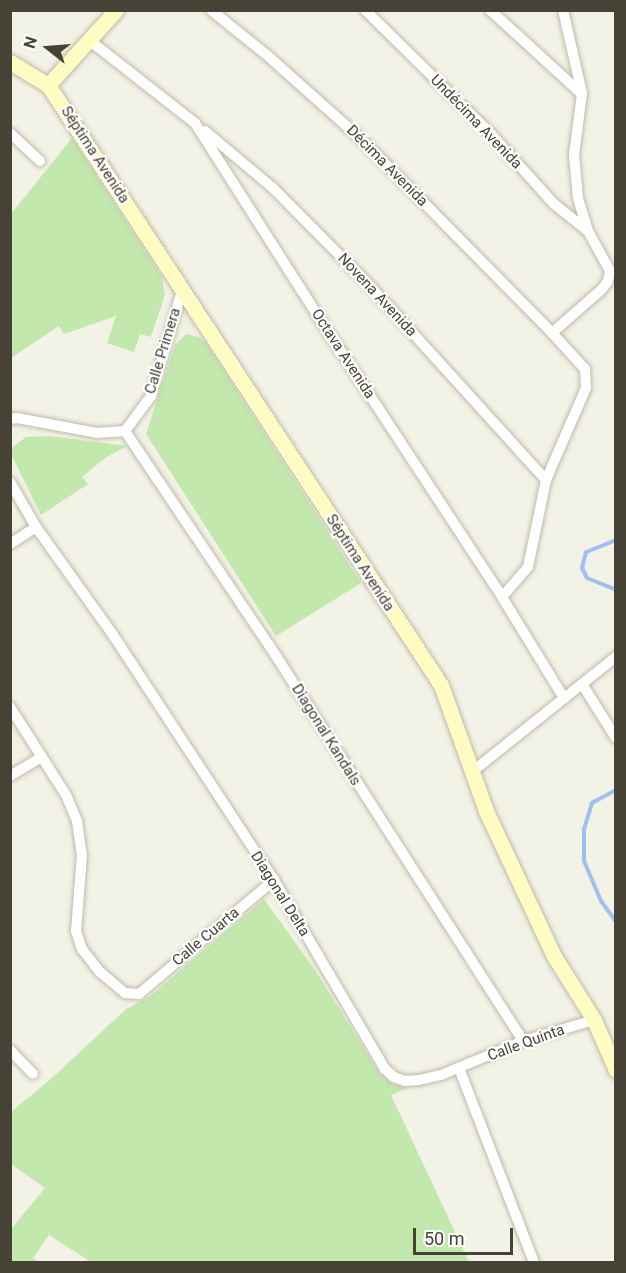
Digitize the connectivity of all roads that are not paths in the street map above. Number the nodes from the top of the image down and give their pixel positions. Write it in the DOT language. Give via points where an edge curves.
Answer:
graph roads {
  1 [pos="116,10"];
  2 [pos="211,10"];
  3 [pos="365,10"];
  4 [pos="490,10"];
  5 [pos="563,10"];
  6 [pos="89,40"];
  7 [pos="10,62"];
  8 [pos="48,86"];
  9 [pos="582,93"];
  10 [pos="195,123"];
  11 [pos="10,133"];
  12 [pos="40,161"];
  13 [pos="588,231"];
  14 [pos="182,291"];
  15 [pos="552,333"];
  16 [pos="10,419"];
  17 [pos="125,431"];
  18 [pos="546,480"];
  19 [pos="10,482"];
  20 [pos="36,527"];
  21 [pos="10,544"];
  22 [pos="502,597"];
  23 [pos="615,657"];
  24 [pos="582,684"];
  25 [pos="564,698"];
  26 [pos="10,707"];
  27 [pos="615,738"];
  28 [pos="42,757"];
  29 [pos="473,771"];
  30 [pos="10,776"];
  31 [pos="274,880"];
  32 [pos="594,1020"];
  33 [pos="524,1041"];
  34 [pos="10,1050"];
  35 [pos="459,1068"];
  36 [pos="615,1070"];
  37 [pos="33,1074"];
  38 [pos="534,1263"];
  1 -- 6 [label="street"];
  2 -- 15 [label="street, Décima Avenida" via="361,139"];
  3 -- 13 [label="street, Undécima Avenida" via="491,134 554,204"];
  4 -- 9 [label="street"];
  5 -- 9 [label="street"];
  6 -- 8 [label="street"];
  6 -- 10 [label="street, Octava Avenida"];
  7 -- 8 [label="street, Séptima Avenida"];
  8 -- 14 [label="street, Séptima Avenida"];
  9 -- 13 [label="street" via="574,155 578,198"];
  10 -- 18 [label="street, Novena Avenida" via="273,188 339,254"];
  10 -- 22 [label="street, Octava Avenida"];
  11 -- 12 [label="street"];
  13 -- 15 [label="street" via="607,263 608,281"];
  14 -- 17 [label="street, Calle Primera" via="151,396"];
  14 -- 29 [label="street, Séptima Avenida" via="441,685"];
  15 -- 18 [label="street, Décima Avenida" via="585,369 587,378"];
  16 -- 17 [label="street" via="97,433"];
  17 -- 33 [label="street, Diagonal Kandals" via="269,645"];
  18 -- 22 [label="street" via="528,567"];
  19 -- 20 [label="street, Diagonal Delta"];
  20 -- 21 [label="street"];
  20 -- 31 [label="street, Diagonal Delta" via="113,635"];
  22 -- 25 [label="street, Octava Avenida"];
  23 -- 24 [label="street"];
  24 -- 25 [label="street"];
  24 -- 27 [label="street"];
  25 -- 29 [label="street"];
  26 -- 28 [label="street"];
  28 -- 30 [label="street"];
  28 -- 31 [label="street, Calle Cuarta" via="66,795 81,840 76,931 82,949 125,993 139,993"];
  29 -- 32 [label="street, Séptima Avenida" via="486,811 554,956"];
  31 -- 35 [label="street, Diagonal Delta" via="385,1069 394,1077 419,1080"];
  32 -- 33 [label="street, Calle Quinta"];
  32 -- 36 [label="street, Séptima Avenida"];
  33 -- 35 [label="street, Calle Quinta"];
  34 -- 37 [label="street"];
  35 -- 38 [label="street"];
}
